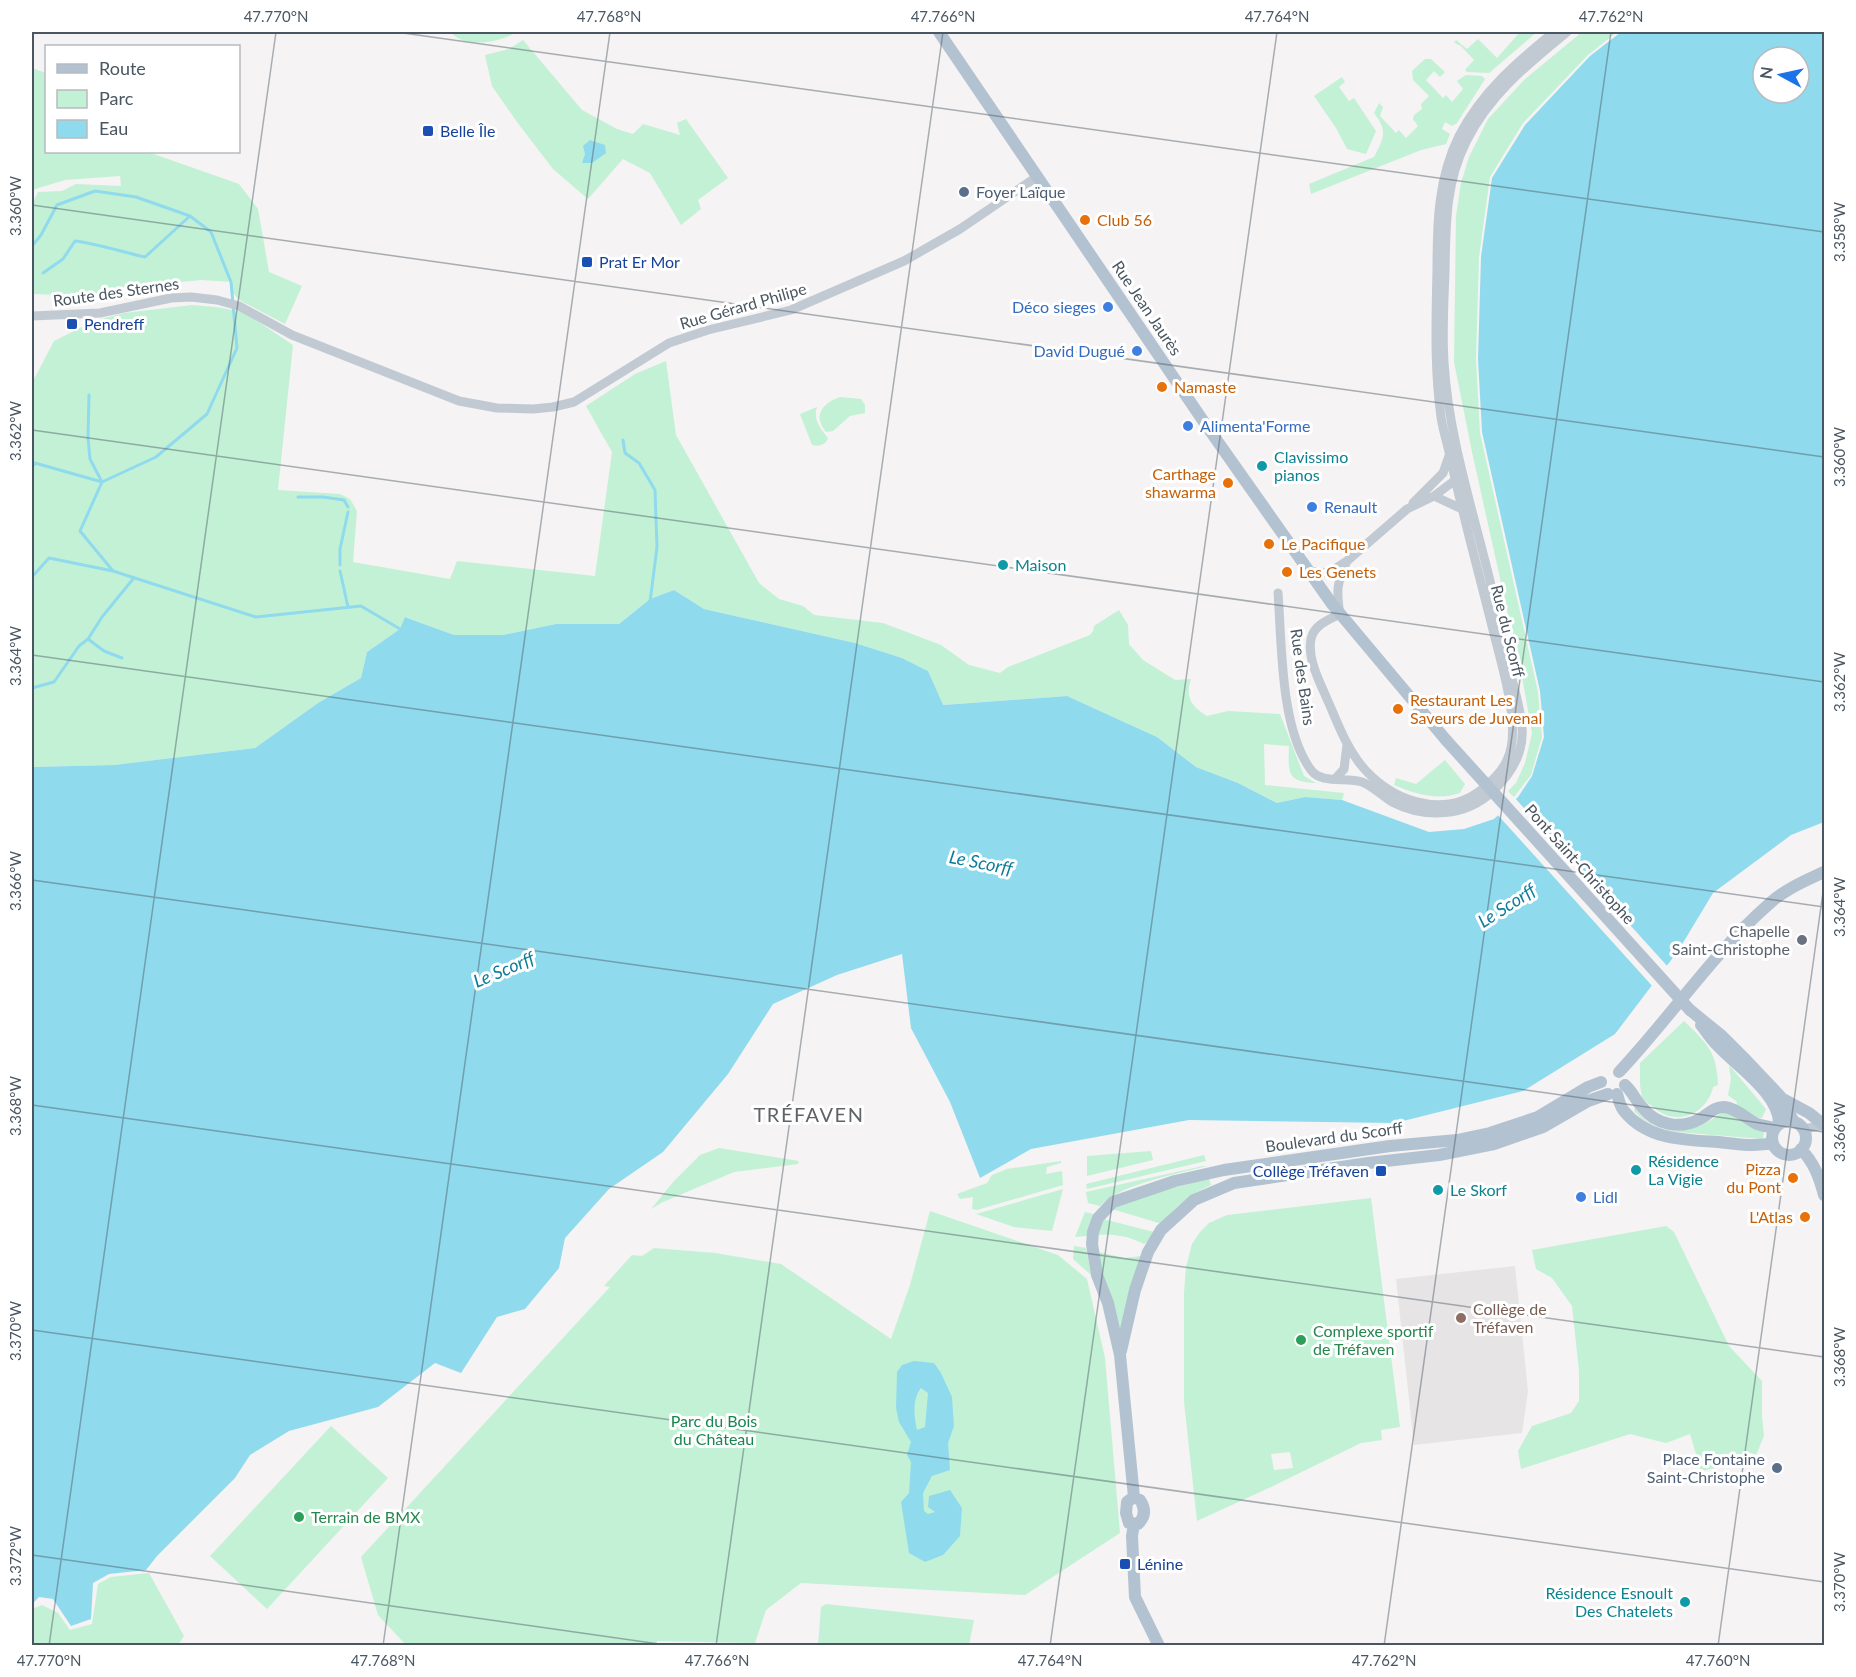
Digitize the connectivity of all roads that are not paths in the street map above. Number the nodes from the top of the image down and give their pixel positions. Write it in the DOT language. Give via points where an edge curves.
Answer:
graph roads {
  1 [pos="939,32"];
  2 [pos="1554,32"];
  3 [pos="1567,32"];
  4 [pos="1038,176"];
  5 [pos="205,298"];
  6 [pos="32,316"];
  7 [pos="1449,453"];
  8 [pos="1463,473"];
  9 [pos="1455,481"];
  10 [pos="1434,496"];
  11 [pos="1407,509"];
  12 [pos="1462,509"];
  13 [pos="1347,561"];
  14 [pos="1309,571"];
  15 [pos="1278,593"];
  16 [pos="1340,614"];
  17 [pos="1446,740"];
  18 [pos="1347,744"];
  19 [pos="1336,778"];
  20 [pos="1367,785"];
  21 [pos="1824,872"];
  22 [pos="1689,1010"];
  23 [pos="1619,1072"];
  24 [pos="1601,1082"];
  25 [pos="1617,1091"];
  26 [pos="1780,1096"];
  27 [pos="1824,1125"];
  28 [pos="1777,1126"];
  29 [pos="1799,1126"];
  30 [pos="1773,1143"];
  31 [pos="1801,1149"];
  32 [pos="1824,1195"];
  33 [pos="1120,1355"];
  34 [pos="1159,1646"];
  1 -- 4 [label="main road, Rue Jean Jaurès"];
  2 -- 7 [label="street, Rue du Scorff" via="1513,66 1483,98 1459,137 1444,179 1437,226 1436,362"];
  3 -- 8 [label="street, Rue du Scorff" via="1518,72 1490,103 1466,140 1451,180 1445,227 1444,362"];
  4 -- 5 [label="street, Rue Gérard Philipe" via="904,261 791,310 669,343 574,402 533,410 459,401 292,335 232,303"];
  4 -- 14 [label="main road, Rue Jean Jaurès"];
  5 -- 6 [label="street, Route des Sternes" via="171,298 100,313"];
  7 -- 9 [label="street, Rue du Scorff"];
  7 -- 11 [label="street" via="1443,473"];
  8 -- 9 [label="street"];
  8 -- 20 [label="street, Rue du Scorff" via="1523,730 1517,760 1509,776 1485,799 1450,813 1414,810"];
  9 -- 10 [label="street"];
  9 -- 12 [label="street, Rue du Scorff"];
  10 -- 11 [label="street"];
  10 -- 12 [label="street"];
  11 -- 13 [label="street"];
  12 -- 18 [label="street, Rue du Scorff" via="1503,669 1514,729 1508,759 1479,791 1463,801 1437,806 1395,794 1374,780"];
  13 -- 14 [label="street" via="1328,573"];
  13 -- 16 [label="street" via="1338,582"];
  14 -- 16 [label="main road, Rue Jean Jaurès"];
  15 -- 19 [label="street, Rue des Bains" via="1290,722 1312,772 1326,779"];
  16 -- 17 [label="main road, Rue Jean Jaurès"];
  16 -- 18 [label="street, Rue du Scorff" via="1315,630 1310,646 1317,677"];
  17 -- 22 [label="main road, Pont Saint-Christophe, bridge"];
  18 -- 19 [label="street" via="1344,770"];
  19 -- 20 [label="street, Rue des Bains"];
  21 -- 23 [label="main road" via="1770,903 1706,970"];
  22 -- 26 [label="main road" via="1722,1036"];
  22 -- 28 [label="main road" via="1715,1044 1772,1100 1779,1116"];
  23 -- 24 [label="main road, Boulevard du Scorff" via="1607,1072"];
  23 -- 25 [label="main road" via="1623,1075"];
  24 -- 25 [label="main road" via="1602,1087"];
  24 -- 33 [label="main road, Boulevard du Scorff" via="1538,1117 1490,1133 1224,1170 1175,1181 1113,1202 1093,1232 1092,1244"];
  25 -- 28 [label="main road" via="1632,1091 1650,1115 1674,1125 1688,1124 1712,1110 1728,1107 1759,1125"];
  25 -- 30 [label="main road" via="1623,1111 1650,1132 1665,1137"];
  25 -- 33 [label="main road, Boulevard du Scorff" via="1494,1144 1234,1184 1194,1200 1161,1230 1148,1252"];
  26 -- 27 [label="main road"];
  26 -- 29 [label="main road"];
  27 -- 29 [label="street"];
  28 -- 29 [label="main road" via="1784,1122"];
  28 -- 30 [label="main road"];
  29 -- 31 [label="main road" via="1805,1139"];
  30 -- 31 [label="main road" via="1786,1154"];
  31 -- 32 [label="main road" via="1819,1173"];
  33 -- 34 [label="main road" via="1134,1497 1144,1510 1142,1520 1134,1524 1132,1536 1135,1597"];
}
